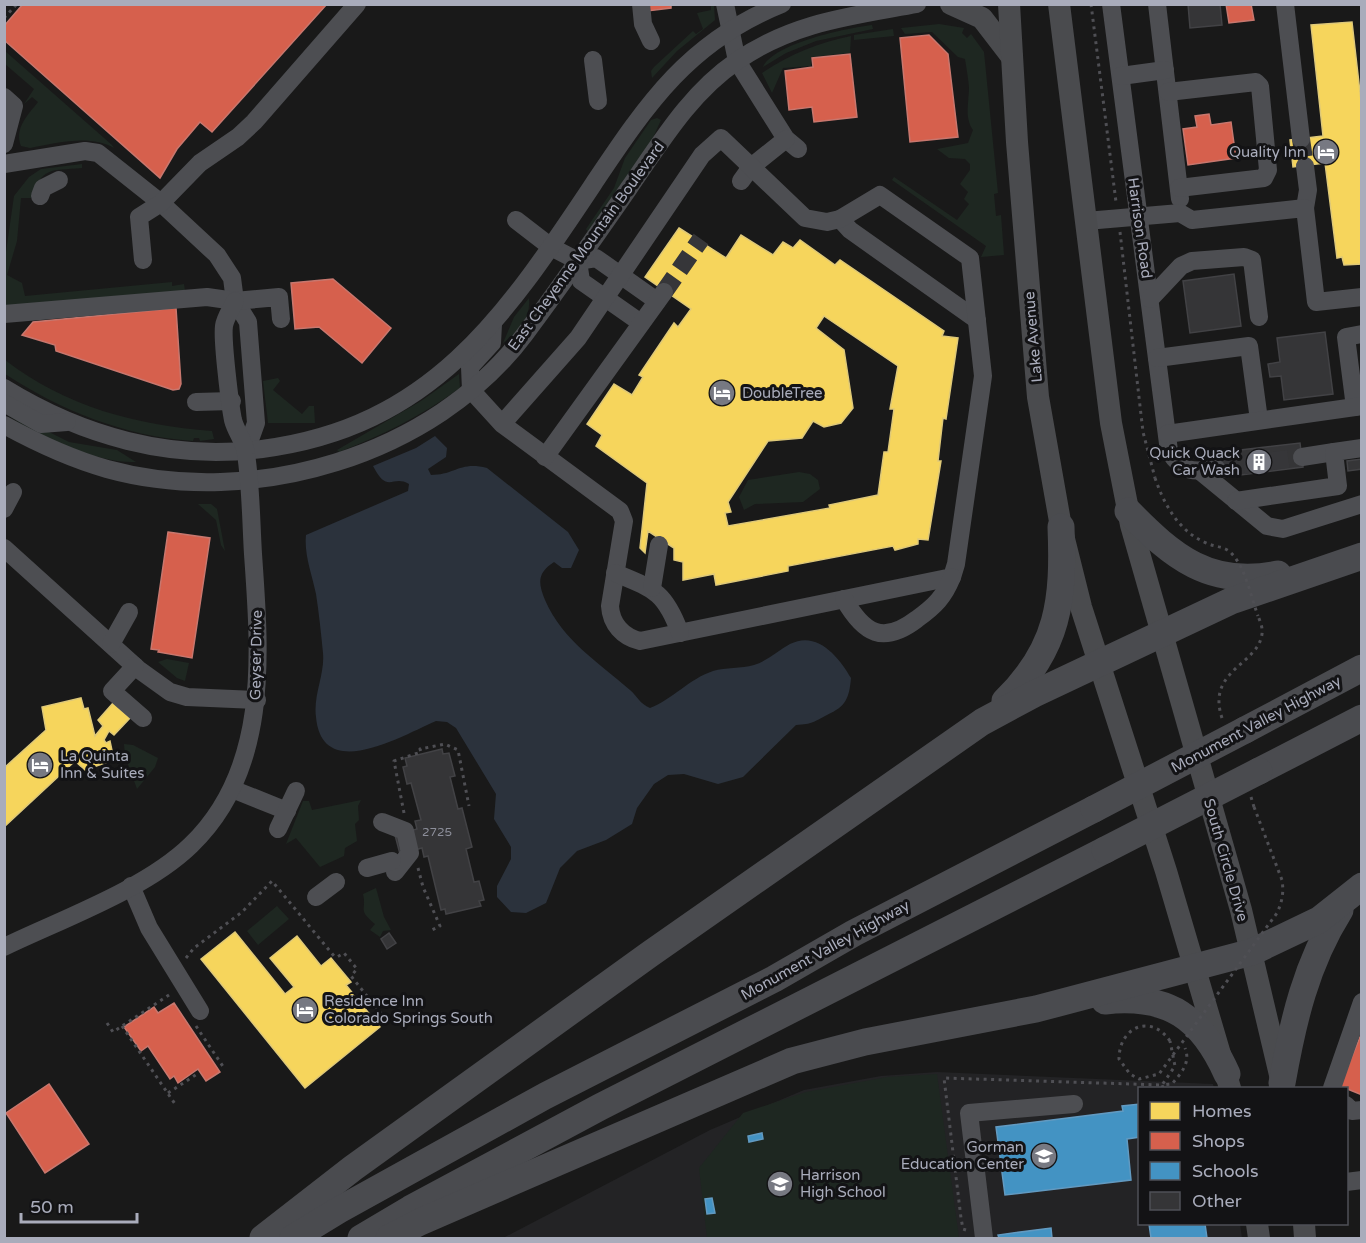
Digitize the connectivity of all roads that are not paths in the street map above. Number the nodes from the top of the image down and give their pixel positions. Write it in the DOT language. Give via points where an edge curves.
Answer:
graph roads {
  1 [pos="357,4"];
  2 [pos="641,4"];
  3 [pos="725,4"];
  4 [pos="782,4"];
  5 [pos="917,4"];
  6 [pos="951,4"];
  7 [pos="1009,4"];
  8 [pos="1059,4"];
  9 [pos="1112,4"];
  10 [pos="1157,4"];
  11 [pos="1285,4"];
  12 [pos="730,31"];
  13 [pos="651,41"];
  14 [pos="1012,58"];
  15 [pos="593,60"];
  16 [pos="737,61"];
  17 [pos="1165,70"];
  18 [pos="1120,75"];
  19 [pos="1168,92"];
  20 [pos="4,97"];
  21 [pos="598,101"];
  22 [pos="1301,139"];
  23 [pos="4,144"];
  24 [pos="4,164"];
  25 [pos="1305,166"];
  26 [pos="746,174"];
  27 [pos="59,180"];
  28 [pos="1179,188"];
  29 [pos="40,196"];
  30 [pos="161,203"];
  31 [pos="1305,208"];
  32 [pos="1179,213"];
  33 [pos="1138,217"];
  34 [pos="840,219"];
  35 [pos="516,220"];
  36 [pos="1086,222"];
  37 [pos="551,247"];
  38 [pos="143,260"];
  39 [pos="578,261"];
  40 [pos="620,275"];
  41 [pos="1362,297"];
  42 [pos="605,298"];
  43 [pos="1150,299"];
  44 [pos="235,301"];
  45 [pos="4,314"];
  46 [pos="1259,317"];
  47 [pos="281,319"];
  48 [pos="977,320"];
  49 [pos="641,323"];
  50 [pos="493,324"];
  51 [pos="1362,334"];
  52 [pos="1157,358"];
  53 [pos="4,388"];
  54 [pos="471,390"];
  55 [pos="232,400"];
  56 [pos="196,402"];
  57 [pos="4,403"];
  58 [pos="1358,407"];
  59 [pos="1259,420"];
  60 [pos="69,422"];
  61 [pos="4,424"];
  62 [pos="502,424"];
  63 [pos="1168,442"];
  64 [pos="1362,448"];
  65 [pos="246,451"];
  66 [pos="1334,452"];
  67 [pos="545,457"];
  68 [pos="1302,457"];
  69 [pos="248,478"];
  70 [pos="13,492"];
  71 [pos="1236,501"];
  72 [pos="1362,504"];
  73 [pos="4,509"];
  74 [pos="1128,511"];
  75 [pos="1061,527"];
  76 [pos="659,545"];
  77 [pos="4,548"];
  78 [pos="1362,556"];
  79 [pos="615,573"];
  80 [pos="952,577"];
  81 [pos="652,588"];
  82 [pos="844,599"];
  83 [pos="129,612"];
  84 [pos="681,633"];
  85 [pos="1161,634"];
  86 [pos="111,644"];
  87 [pos="1099,664"];
  88 [pos="135,666"];
  89 [pos="1362,668"];
  90 [pos="257,700"];
  91 [pos="143,718"];
  92 [pos="1362,718"];
  93 [pos="982,722"];
  94 [pos="232,789"];
  95 [pos="296,791"];
  96 [pos="287,811"];
  97 [pos="382,822"];
  98 [pos="278,829"];
  99 [pos="367,868"];
  100 [pos="336,882"];
  101 [pos="131,886"];
  102 [pos="1355,892"];
  103 [pos="316,897"];
  104 [pos="4,947"];
  105 [pos="1252,952"];
  106 [pos="1193,969"];
  107 [pos="1362,1002"];
  108 [pos="1036,1009"];
  109 [pos="196,1016"];
  110 [pos="1228,1081"];
  111 [pos="1282,1086"];
  112 [pos="1333,1087"];
  113 [pos="1074,1104"];
  114 [pos="1348,1106"];
  115 [pos="1362,1110"];
  116 [pos="978,1236"];
  117 [pos="263,1239"];
  118 [pos="293,1239"];
  119 [pos="361,1239"];
  120 [pos="388,1239"];
  1 -- 30 [label="street" via="254,122 200,163"];
  2 -- 13 [label="street" via="643,24"];
  3 -- 12 [label="street"];
  4 -- 12 [label="street, East Cheyenne Mountain Boulevard"];
  5 -- 16 [label="street, East Cheyenne Mountain Boulevard" via="834,18"];
  6 -- 14 [label="main road" via="982,18"];
  7 -- 14 [label="main road, Lake Avenue"];
  8 -- 36 [label="main road"];
  9 -- 18 [label="street, Harrison Road"];
  10 -- 17 [label="street"];
  11 -- 22 [label="street"];
  12 -- 16 [label="street"];
  12 -- 37 [label="street, East Cheyenne Mountain Boulevard" via="679,71 642,110"];
  14 -- 75 [label="main road, Lake Avenue" via="1038,397"];
  15 -- 21 [label="street"];
  16 -- 26 [label="street" via="792,144"];
  16 -- 39 [label="street, East Cheyenne Mountain Boulevard" via="675,120"];
  17 -- 18 [label="street"];
  17 -- 19 [label="street"];
  18 -- 33 [label="street, Harrison Road"];
  19 -- 28 [label="street"];
  19 -- 28 [label="street" via="1256,82 1260,86 1268,170 1264,178"];
  20 -- 23 [label="street" via="14,106"];
  24 -- 30 [label="street" via="85,151 98,153"];
  25 -- 31 [label="street"];
  26 -- 34 [label="street" via="805,218 827,222"];
  26 -- 40 [label="street" via="721,138 702,155"];
  27 -- 29 [label="street" via="43,188"];
  28 -- 32 [label="street"];
  30 -- 38 [label="street" via="139,217"];
  30 -- 44 [label="street" via="227,266"];
  31 -- 32 [label="street" via="1192,220"];
  31 -- 41 [label="street" via="1316,302"];
  32 -- 33 [label="street"];
  33 -- 36 [label="street"];
  33 -- 43 [label="street, Harrison Road"];
  34 -- 48 [label="street"];
  34 -- 48 [label="street" via="880,195 970,258"];
  35 -- 37 [label="street"];
  36 -- 74 [label="main road" via="1111,423"];
  37 -- 39 [label="street"];
  37 -- 50 [label="street, East Cheyenne Mountain Boulevard"];
  39 -- 40 [label="street" via="596,258"];
  39 -- 42 [label="street" via="581,281"];
  39 -- 54 [label="street, East Cheyenne Mountain Boulevard" via="511,353"];
  40 -- 42 [label="street"];
  40 -- 49 [label="street" via="661,297"];
  42 -- 49 [label="street"];
  42 -- 62 [label="street" via="578,338"];
  43 -- 46 [label="street" via="1181,266 1192,261 1244,257 1252,260"];
  43 -- 52 [label="street, Harrison Road"];
  44 -- 45 [label="street" via="207,297"];
  44 -- 47 [label="street" via="279,297"];
  44 -- 55 [label="street" via="224,325"];
  44 -- 65 [label="street" via="248,322 255,412"];
  48 -- 80 [label="street" via="983,376"];
  49 -- 67 [label="street"];
  50 -- 54 [label="street" via="492,343 470,367"];
  50 -- 65 [label="street, East Cheyenne Mountain Boulevard" via="434,380 387,409 339,431 282,447"];
  51 -- 58 [label="street" via="1346,337"];
  52 -- 59 [label="street" via="1249,346"];
  52 -- 63 [label="street, Harrison Road"];
  53 -- 60 [label="street, East Cheyenne Mountain Boulevard"];
  54 -- 62 [label="street"];
  54 -- 69 [label="street, East Cheyenne Mountain Boulevard" via="419,426 360,455 308,471"];
  55 -- 56 [label="street"];
  55 -- 65 [label="street" via="234,421"];
  57 -- 60 [label="street, East Cheyenne Mountain Boulevard" via="41,424"];
  58 -- 59 [label="street"];
  59 -- 63 [label="street"];
  60 -- 65 [label="street, East Cheyenne Mountain Boulevard" via="98,434 157,447 216,453"];
  61 -- 69 [label="street, East Cheyenne Mountain Boulevard" via="68,456 136,476 204,481"];
  62 -- 67 [label="street"];
  63 -- 71 [label="street" via="1178,465 1208,470"];
  64 -- 66 [label="street"];
  65 -- 69 [label="street, Geyser Drive"];
  66 -- 68 [label="street"];
  66 -- 71 [label="street" via="1338,486"];
  67 -- 79 [label="street" via="620,511 624,521"];
  69 -- 90 [label="street, Geyser Drive" via="259,642"];
  70 -- 73 [label="street"];
  71 -- 72 [label="street" via="1267,526 1283,529"];
  74 -- 78 [label="highway" via="1182,560 1222,576 1267,576"];
  74 -- 85 [label="main road"];
  75 -- 87 [label="main road, Lake Avenue"];
  75 -- 93 [label="highway" via="1063,577 1044,651 1027,679"];
  76 -- 81 [label="street"];
  77 -- 86 [label="street"];
  78 -- 85 [label="highway" via="1231,601"];
  79 -- 81 [label="street"];
  79 -- 84 [label="street" via="610,616 621,631 640,641"];
  80 -- 82 [label="street"];
  80 -- 82 [label="street" via="936,606 889,635 864,627"];
  81 -- 84 [label="street" via="671,608"];
  82 -- 84 [label="street"];
  83 -- 86 [label="street"];
  85 -- 87 [label="highway"];
  85 -- 105 [label="main road, South Circle Drive"];
  86 -- 88 [label="street"];
  87 -- 93 [label="highway"];
  87 -- 106 [label="main road" via="1166,871"];
  88 -- 90 [label="street" via="178,695"];
  88 -- 91 [label="street" via="112,691"];
  89 -- 118 [label="highway, Monument Valley Highway, bridge" via="545,1096"];
  90 -- 94 [label="street, Geyser Drive" via="244,758"];
  92 -- 119 [label="highway, bridge" via="600,1107"];
  93 -- 117 [label="highway" via="650,954 353,1168"];
  94 -- 96 [label="street"];
  94 -- 101 [label="street, Geyser Drive" via="225,805 191,845"];
  95 -- 96 [label="street"];
  96 -- 98 [label="street"];
  97 -- 99 [label="street" via="405,831 410,853 394,866"];
  100 -- 103 [label="street"];
  101 -- 104 [label="street, Geyser Drive"];
  101 -- 109 [label="street"];
  102 -- 105 [label="highway" via="1305,928"];
  102 -- 111 [label="highway" via="1325,935 1305,982 1293,1022"];
  105 -- 106 [label="highway"];
  105 -- 111 [label="main road, South Circle Drive"];
  106 -- 108 [label="highway"];
  106 -- 110 [label="main road"];
  107 -- 112 [label="street"];
  108 -- 110 [label="highway" via="1116,1000 1170,1008 1190,1018 1205,1033"];
  108 -- 120 [label="highway" via="865,1042 792,1061 430,1217"];
  113 -- 116 [label="street" via="969,1113"];
  114 -- 115 [label="street" via="1352,1111"];
}
